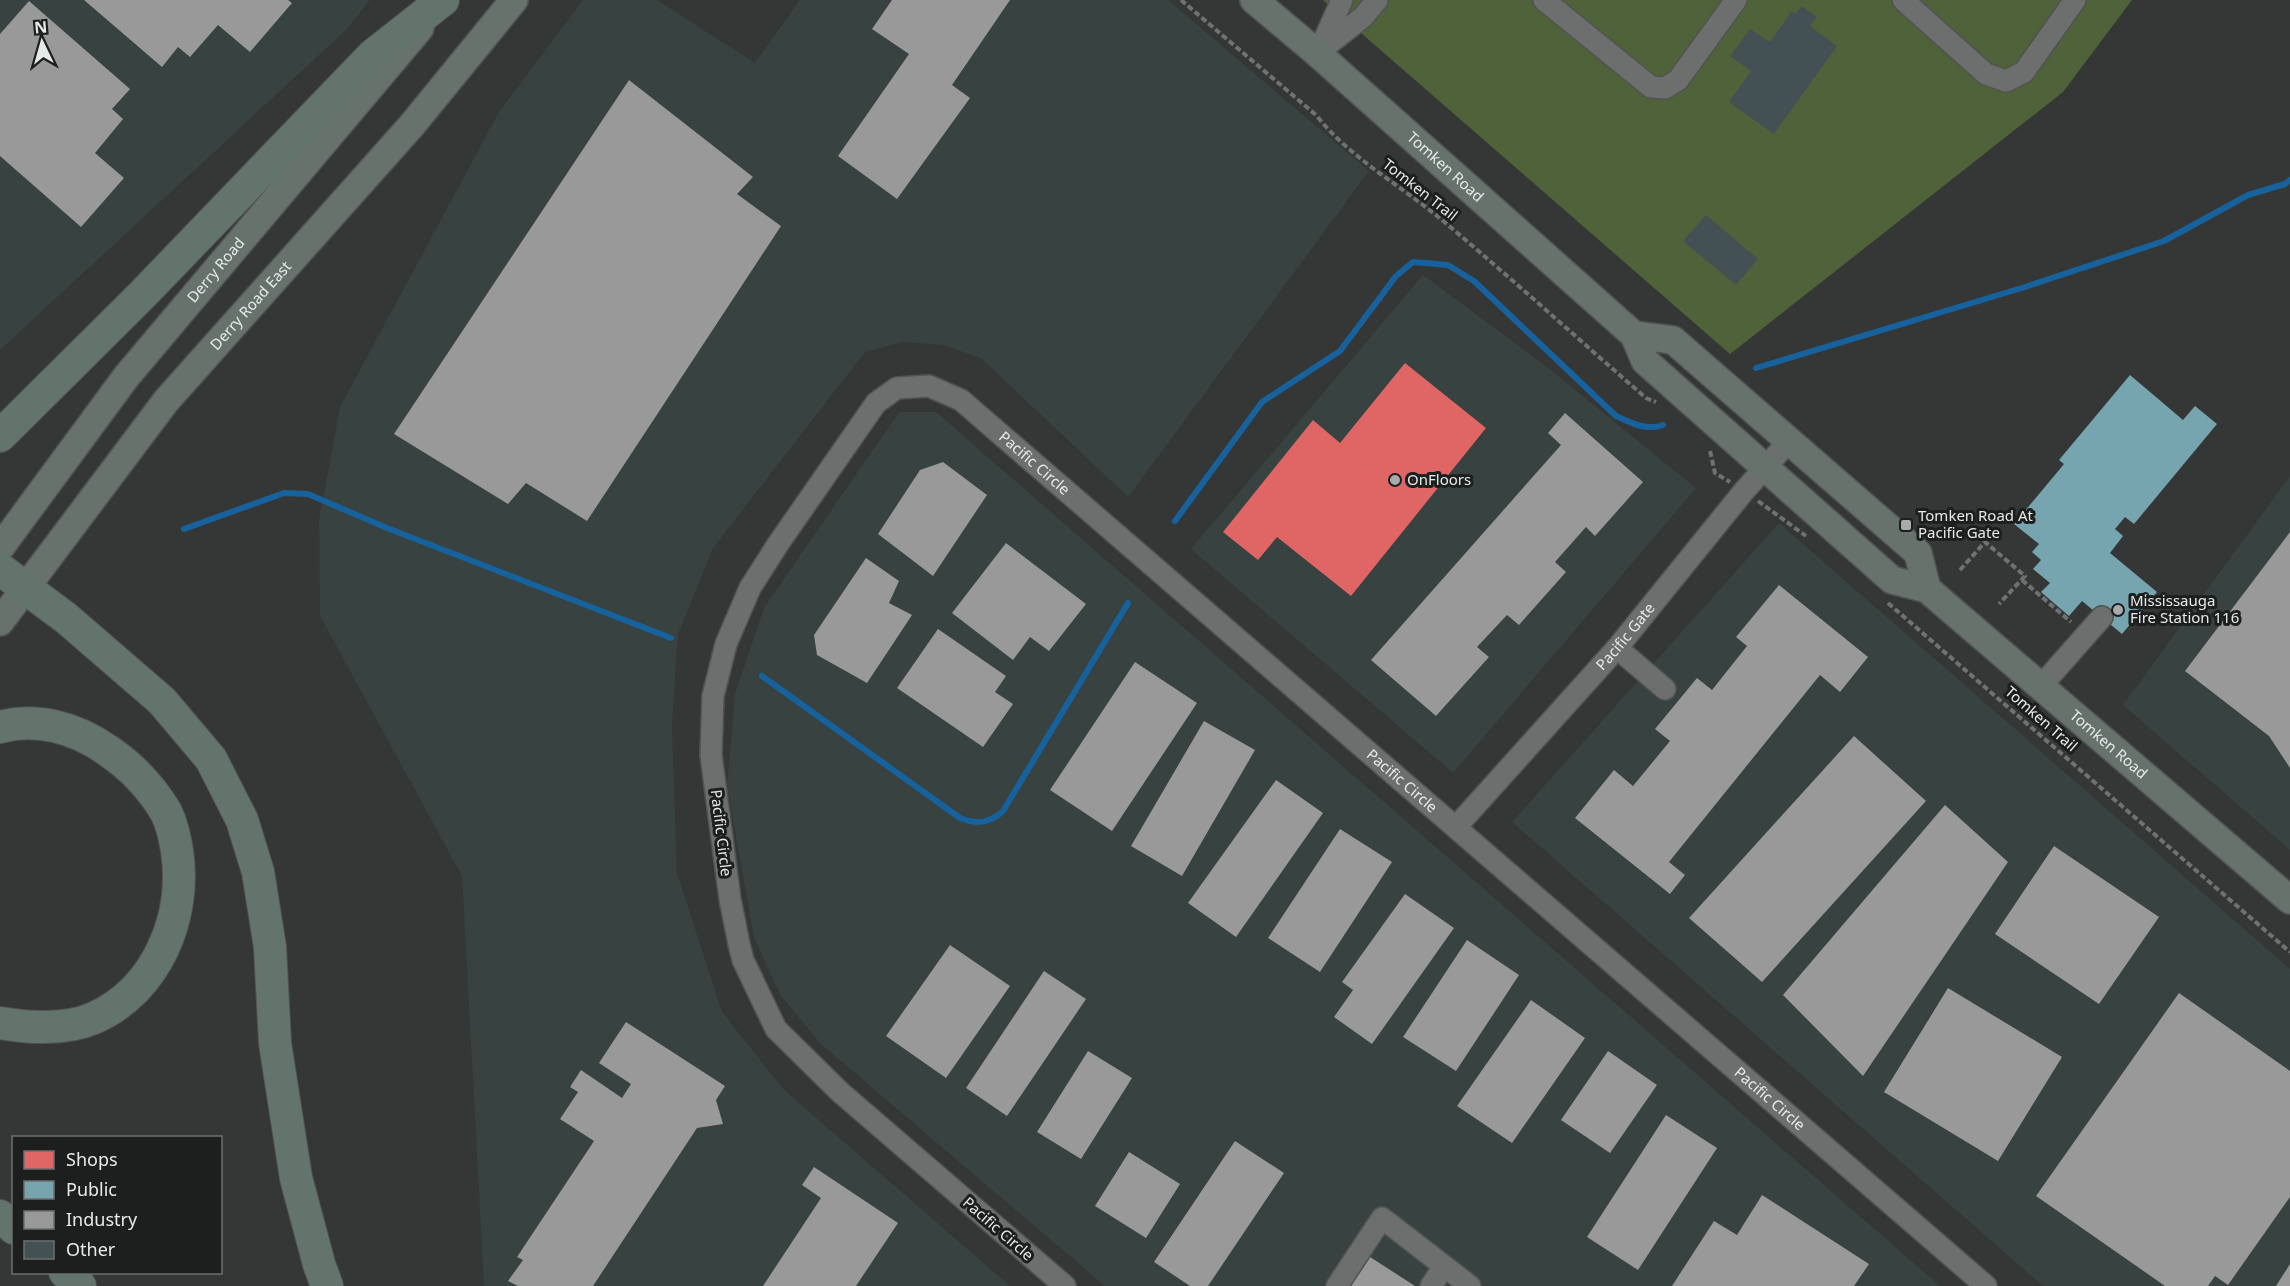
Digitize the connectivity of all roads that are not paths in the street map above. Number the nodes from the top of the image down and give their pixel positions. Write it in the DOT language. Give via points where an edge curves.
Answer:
graph roads {
  1 [pos="444,0"];
  2 [pos="514,0"];
  3 [pos="1254,0"];
  4 [pos="1342,0"];
  5 [pos="1377,0"];
  6 [pos="1544,0"];
  7 [pos="1736,0"];
  8 [pos="1903,0"];
  9 [pos="2075,0"];
  10 [pos="1317,54"];
  11 [pos="1634,335"];
  12 [pos="0,436"];
  13 [pos="1789,441"];
  14 [pos="1766,467"];
  15 [pos="0,548"];
  16 [pos="0,569"];
  17 [pos="26,587"];
  18 [pos="1927,589"];
  19 [pos="2102,617"];
  20 [pos="0,622"];
  21 [pos="1617,648"];
  22 [pos="2041,686"];
  23 [pos="1665,689"];
  24 [pos="0,727"];
  25 [pos="1456,827"];
  26 [pos="2290,900"];
  27 [pos="0,1023"];
  28 [pos="0,1216"];
  29 [pos="12,1226"];
  30 [pos="1444,1266"];
  31 [pos="67,1274"];
  32 [pos="80,1286"];
  33 [pos="327,1286"];
  34 [pos="1065,1286"];
  35 [pos="1337,1286"];
  36 [pos="1431,1286"];
  37 [pos="1470,1286"];
  38 [pos="1986,1286"];
  1 -- 12 [label="highway" via="373,55 142,296"];
  1 -- 15 [label="main road, Derry Road" via="126,377"];
  2 -- 17 [label="main road, Derry Road East" via="412,125 166,401"];
  3 -- 10 [label="main road, Tomken Road"];
  4 -- 10 [label="street"];
  5 -- 10 [label="street" via="1363,17"];
  6 -- 7 [label="street" via="1651,87 1665,88 1678,80"];
  8 -- 9 [label="street" via="1986,74 2006,81 2024,72"];
  10 -- 11 [label="main road, Tomken Road"];
  11 -- 13 [label="main road" via="1673,340"];
  11 -- 14 [label="main road, Tomken Road" via="1645,361"];
  13 -- 14 [label="street, Pacific Gate"];
  13 -- 18 [label="main road" via="1918,553"];
  14 -- 18 [label="main road, Tomken Road" via="1892,580"];
  14 -- 21 [label="street, Pacific Gate"];
  16 -- 17 [label="highway"];
  17 -- 20 [label="main road, Derry Road East"];
  17 -- 33 [label="highway" via="162,701 210,759 242,820 258,872 270,947 275,1043 296,1178"];
  18 -- 22 [label="main road, Tomken Road"];
  19 -- 22 [label="street"];
  21 -- 23 [label="street"];
  21 -- 25 [label="street, Pacific Gate"];
  22 -- 26 [label="main road, Tomken Road"];
  24 -- 27 [label="highway" via="43,724 69,729 122,760 142,779 166,813 176,843 180,874 172,928 160,954 133,992 93,1019 40,1026"];
  25 -- 34 [label="street, Pacific Circle" via="961,400 929,386 897,388 876,404 750,588 726,644 712,696 711,755 741,952 776,1029 840,1092"];
  25 -- 38 [label="street, Pacific Circle"];
  28 -- 29 [label="highway"];
  30 -- 35 [label="street" via="1382,1218"];
  30 -- 36 [label="street"];
  30 -- 37 [label="street"];
  31 -- 32 [label="highway"];
}
